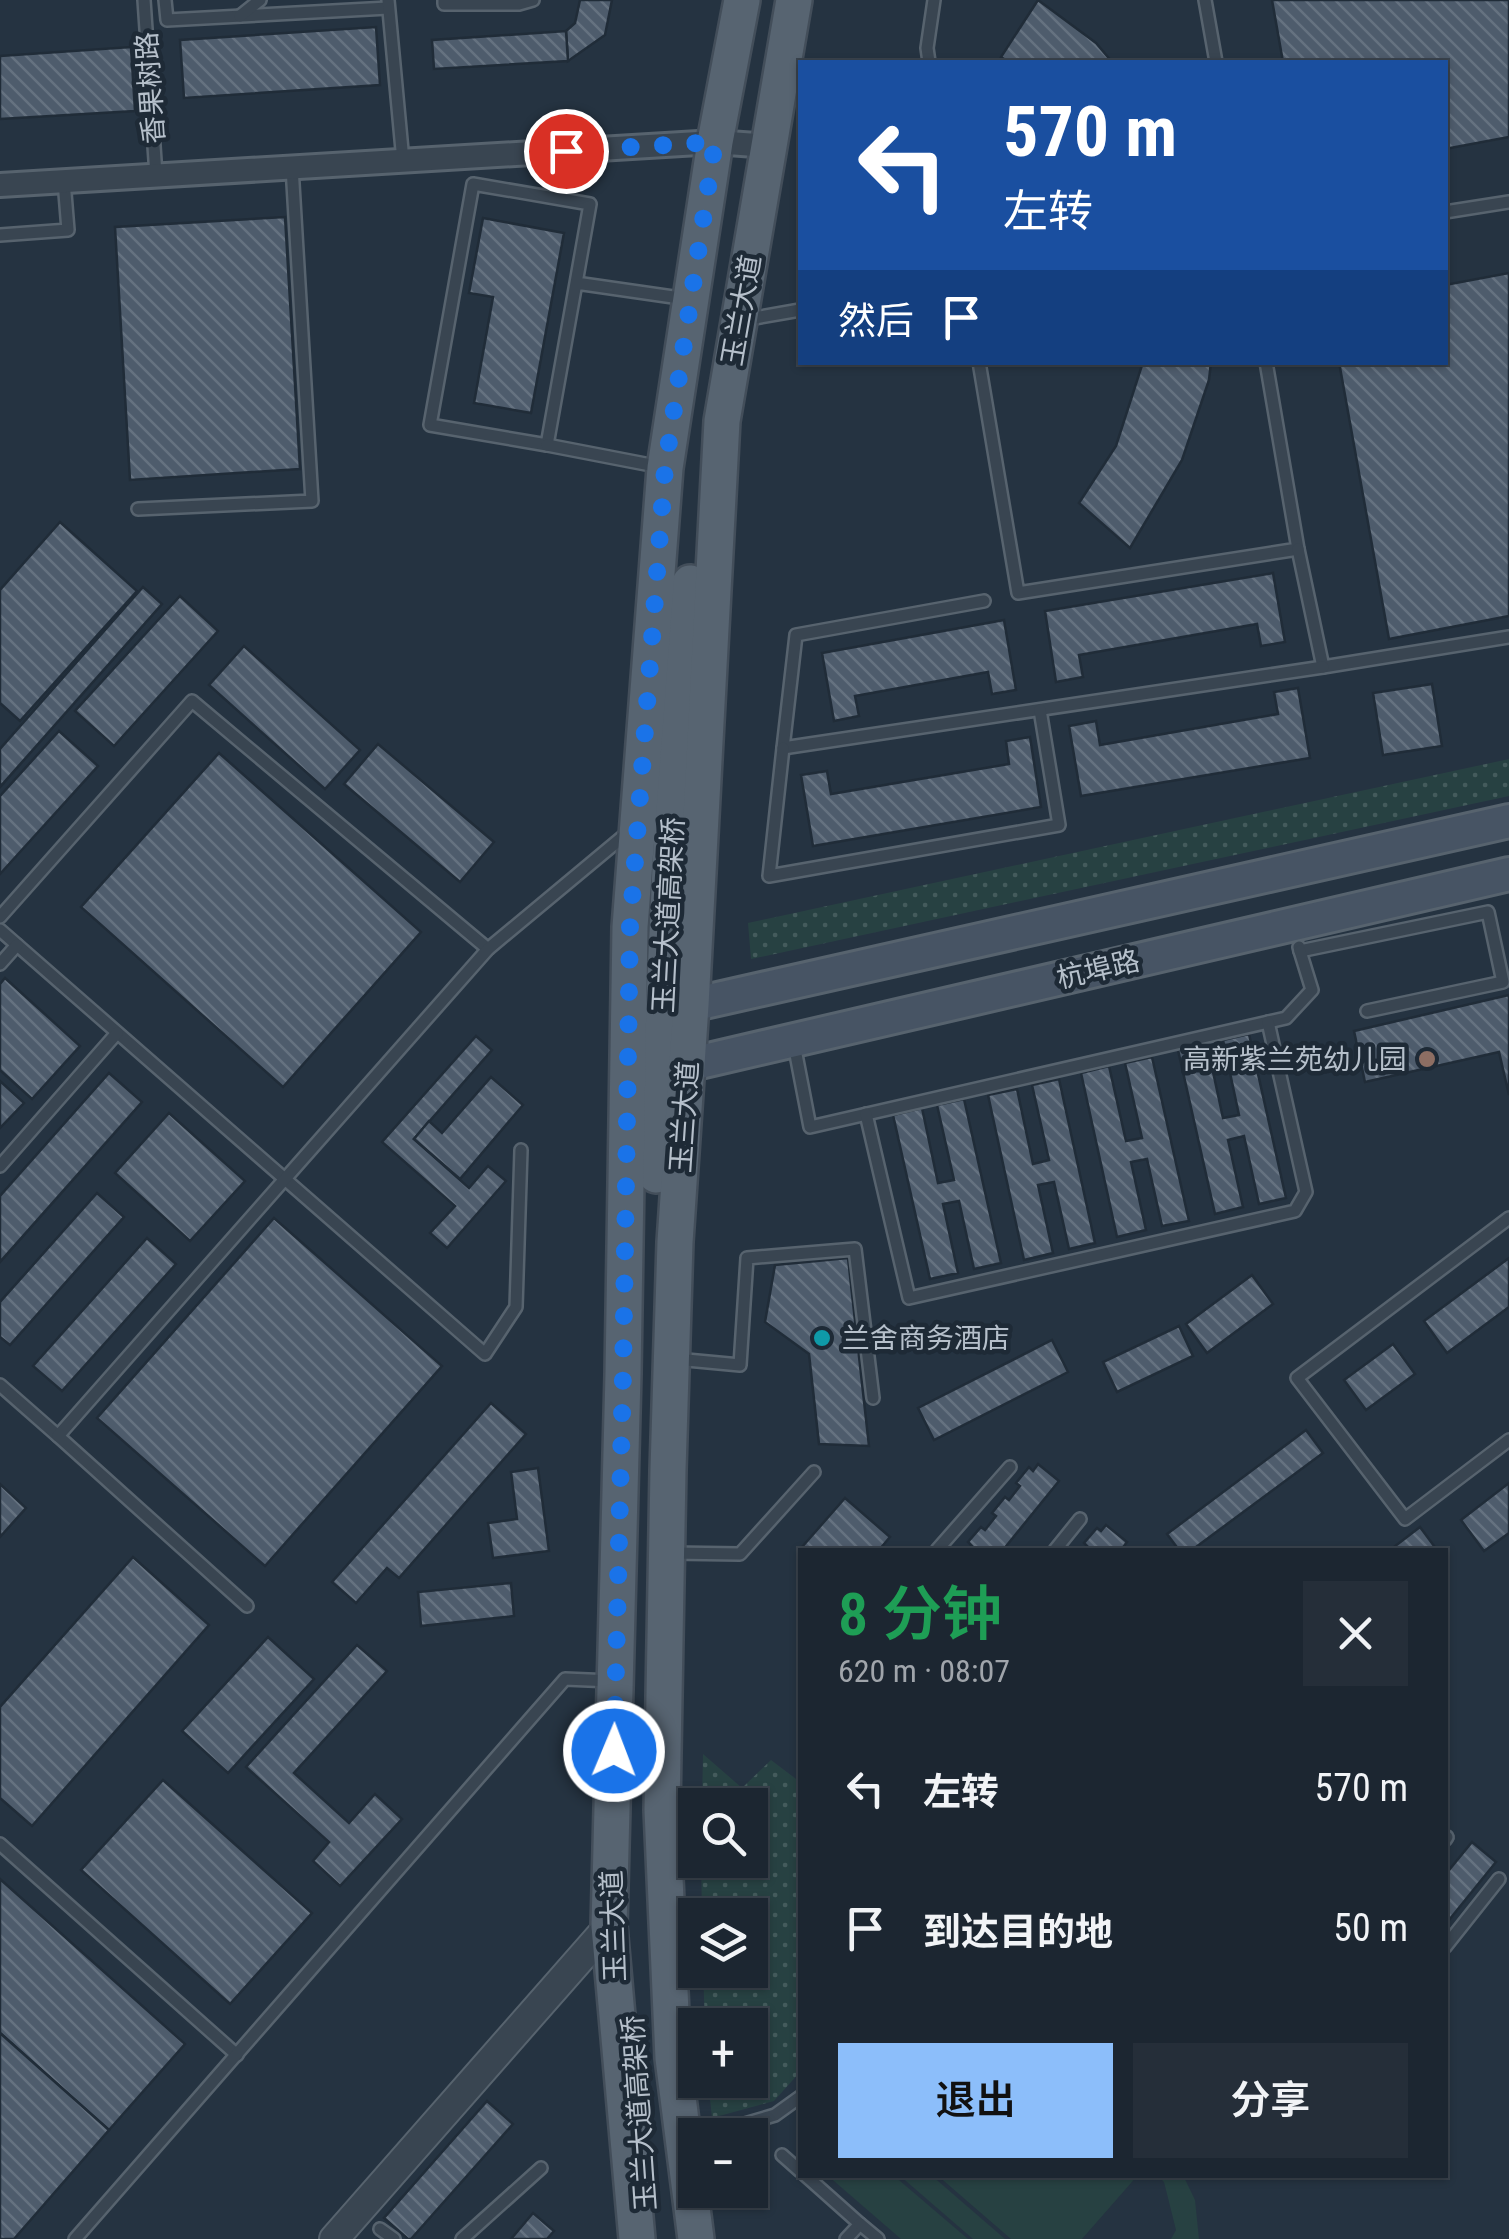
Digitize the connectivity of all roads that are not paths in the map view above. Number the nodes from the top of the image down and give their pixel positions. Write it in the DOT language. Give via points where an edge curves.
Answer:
graph roads {
  1 [pos="144,0"];
  2 [pos="165,0"];
  3 [pos="260,0"];
  4 [pos="444,0"];
  5 [pos="533,0"];
  6 [pos="742,0"];
  7 [pos="794,0"];
  8 [pos="934,0"];
  9 [pos="1206,0"];
  10 [pos="388,4"];
  11 [pos="240,16"];
  12 [pos="929,60"];
  13 [pos="1216,60"];
  14 [pos="715,142"];
  15 [pos="769,146"];
  16 [pos="402,160"];
  17 [pos="292,167"];
  18 [pos="156,175"];
  19 [pos="64,181"];
  20 [pos="0,185"];
  21 [pos="1509,202"];
  22 [pos="1448,212"];
  23 [pos="0,235"];
  24 [pos="576,283"];
  25 [pos="798,310"];
  26 [pos="714,311"];
  27 [pos="980,365"];
  28 [pos="1267,365"];
  29 [pos="547,445"];
  30 [pos="665,468"];
  31 [pos="138,509"];
  32 [pos="1298,550"];
  33 [pos="984,602"];
  34 [pos="1509,637"];
  35 [pos="1323,667"];
  36 [pos="1040,710"];
  37 [pos="783,748"];
  38 [pos="1509,821"];
  39 [pos="638,824"];
  40 [pos="1509,874"];
  41 [pos="0,917"];
  42 [pos="0,930"];
  43 [pos="1298,937"];
  44 [pos="17,945"];
  45 [pos="488,950"];
  46 [pos="0,964"];
  47 [pos="691,1004"];
  48 [pos="1367,1011"];
  49 [pos="1268,1022"];
  50 [pos="117,1033"];
  51 [pos="793,1040"];
  52 [pos="687,1064"];
  53 [pos="866,1114"];
  54 [pos="520,1150"];
  55 [pos="0,1166"];
  56 [pos="284,1179"];
  57 [pos="1509,1218"];
  58 [pos="672,1358"];
  59 [pos="0,1385"];
  60 [pos="873,1398"];
  61 [pos="58,1436"];
  62 [pos="1509,1440"];
  63 [pos="1010,1467"];
  64 [pos="814,1472"];
  65 [pos="1080,1519"];
  66 [pos="939,1548"];
  67 [pos="1057,1548"];
  68 [pos="666,1553"];
  69 [pos="247,1606"];
  70 [pos="616,1681"];
  71 [pos="0,1844"];
  72 [pos="1499,1879"];
  73 [pos="609,1926"];
  74 [pos="1448,1942"];
  75 [pos="236,2054"];
  76 [pos="798,2098"];
  77 [pos="690,2118"];
  78 [pos="765,2118"];
  79 [pos="782,2155"];
  80 [pos="541,2168"];
  81 [pos="798,2169"];
  82 [pos="808,2178"];
  83 [pos="696,2208"];
  84 [pos="860,2224"];
  85 [pos="380,2229"];
  86 [pos="76,2239"];
  87 [pos="334,2239"];
  88 [pos="394,2239"];
  89 [pos="462,2239"];
  90 [pos="637,2239"];
  91 [pos="649,2239"];
  92 [pos="678,2239"];
  93 [pos="696,2239"];
  94 [pos="846,2239"];
  95 [pos="878,2239"];
  1 -- 18 [label="lane, 香果树路"];
  2 -- 11 [label="lane" via="167,20"];
  3 -- 11 [label="lane"];
  4 -- 5 [label="lane"];
  6 -- 14 [label="main road, 玉兰大道"];
  7 -- 15 [label="main road, 玉兰大道"];
  8 -- 12 [label="lane"];
  9 -- 13 [label="lane"];
  10 -- 11 [label="lane"];
  10 -- 16 [label="lane"];
  14 -- 15 [label="street"];
  14 -- 16 [label="street"];
  14 -- 26 [label="main road, 玉兰大道"];
  15 -- 26 [label="main road, 玉兰大道"];
  16 -- 17 [label="street"];
  17 -- 18 [label="street"];
  17 -- 31 [label="lane" via="312,501"];
  18 -- 19 [label="street"];
  19 -- 20 [label="street"];
  19 -- 23 [label="lane" via="68,230"];
  21 -- 22 [label="lane"];
  24 -- 26 [label="lane"];
  24 -- 29 [label="lane"];
  24 -- 29 [label="lane" via="590,204 473,184 430,425"];
  25 -- 26 [label="lane"];
  26 -- 30 [label="main road, 玉兰大道"];
  26 -- 47 [label="main road, 玉兰大道" via="722,421"];
  26 -- 91 [label="main road, 玉兰大道高架桥" via="686,434 676,528 640,1162 628,1918 635,2138"];
  26 -- 92 [label="main road, 玉兰大道高架桥" via="674,780 648,1457 642,1920 660,2135"];
  27 -- 32 [label="lane" via="1018,593"];
  28 -- 32 [label="lane"];
  29 -- 30 [label="lane"];
  30 -- 39 [label="main road, 玉兰大道"];
  32 -- 35 [label="lane"];
  33 -- 37 [label="lane" via="796,634"];
  34 -- 35 [label="lane"];
  35 -- 36 [label="lane"];
  36 -- 37 [label="lane"];
  36 -- 37 [label="lane" via="1060,825 768,876"];
  38 -- 47 [label="main road, 杭埠路"];
  39 -- 45 [label="lane"];
  39 -- 70 [label="main road, 玉兰大道" via="630,927"];
  40 -- 43 [label="main road, 杭埠路"];
  41 -- 45 [label="lane" via="192,701"];
  42 -- 44 [label="lane"];
  43 -- 48 [label="lane" via="1488,912 1503,982"];
  43 -- 49 [label="lane" via="1312,990 1286,1018"];
  43 -- 51 [label="main road, 杭埠路"];
  44 -- 46 [label="lane"];
  44 -- 50 [label="lane"];
  45 -- 56 [label="lane"];
  47 -- 52 [label="main road, 玉兰大道"];
  49 -- 53 [label="lane"];
  49 -- 53 [label="lane" via="1306,1192 1295,1210 1276,1215 910,1298"];
  50 -- 55 [label="lane"];
  50 -- 56 [label="lane"];
  51 -- 52 [label="main road, 杭埠路"];
  51 -- 53 [label="lane" via="810,1127"];
  52 -- 58 [label="main road, 玉兰大道"];
  54 -- 56 [label="lane" via="516,1307 485,1354"];
  56 -- 61 [label="lane"];
  57 -- 62 [label="lane" via="1297,1378 1405,1519"];
  58 -- 60 [label="lane" via="740,1364 747,1258 855,1250"];
  58 -- 68 [label="main road, 玉兰大道"];
  59 -- 61 [label="lane"];
  61 -- 69 [label="lane"];
  63 -- 66 [label="lane"];
  64 -- 68 [label="lane" via="740,1554"];
  65 -- 67 [label="lane"];
  68 -- 77 [label="main road, 玉兰大道" via="662,1810 673,2058"];
  70 -- 73 [label="main road, 玉兰大道"];
  70 -- 75 [label="lane" via="565,1679"];
  71 -- 75 [label="lane"];
  72 -- 74 [label="lane"];
  73 -- 87 [label="street"];
  73 -- 90 [label="main road, 玉兰大道"];
  75 -- 86 [label="lane"];
  76 -- 78 [label="lane"];
  79 -- 81 [label="lane"];
  80 -- 89 [label="lane"];
  82 -- 84 [label="lane"];
  83 -- 93 [label="main road, 玉兰大道"];
  84 -- 94 [label="lane"];
  84 -- 95 [label="lane"];
  85 -- 88 [label="lane"];
}
